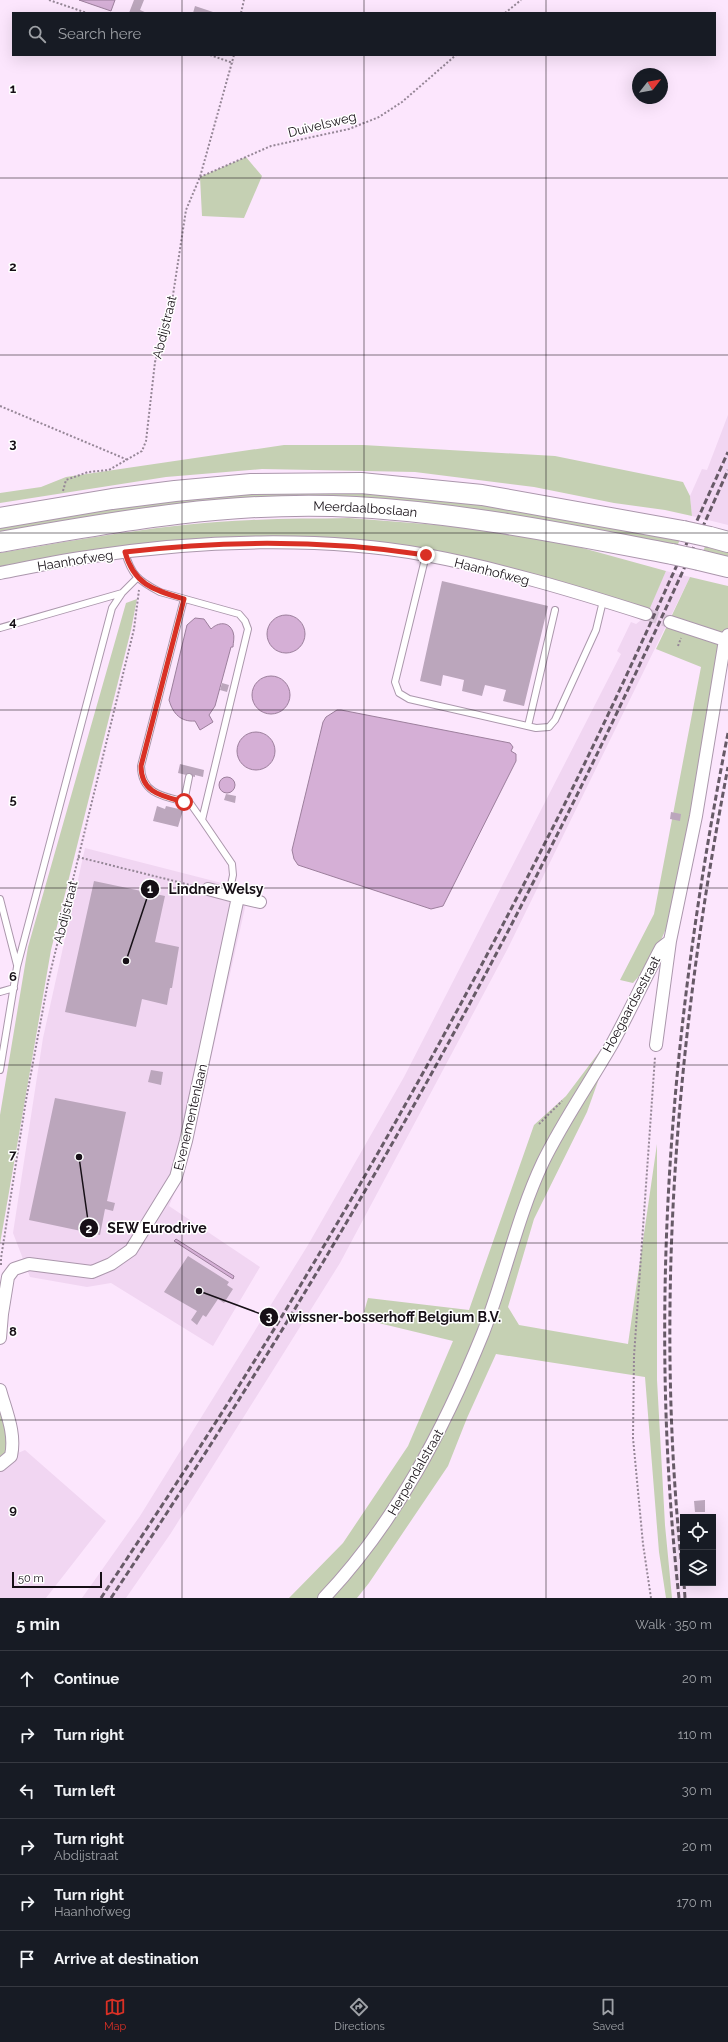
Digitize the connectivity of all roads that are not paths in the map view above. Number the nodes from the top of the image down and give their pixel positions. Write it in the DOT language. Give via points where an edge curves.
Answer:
graph roads {
  1 [pos="0,518"];
  2 [pos="719,540"];
  3 [pos="0,542"];
  4 [pos="125,552"];
  5 [pos="426,555"];
  6 [pos="728,567"];
  7 [pos="0,573"];
  8 [pos="137,578"];
  9 [pos="122,593"];
  10 [pos="184,599"];
  11 [pos="603,601"];
  12 [pos="555,610"];
  13 [pos="646,614"];
  14 [pos="670,622"];
  15 [pos="0,628"];
  16 [pos="727,638"];
  17 [pos="528,726"];
  18 [pos="189,777"];
  19 [pos="184,802"];
  20 [pos="202,820"];
  21 [pos="208,889"];
  22 [pos="234,896"];
  23 [pos="0,899"];
  24 [pos="260,902"];
  25 [pos="3,923"];
  26 [pos="670,941"];
  27 [pos="18,967"];
  28 [pos="14,988"];
  29 [pos="0,992"];
  30 [pos="656,1045"];
  31 [pos="0,1070"];
  32 [pos="483,1332"];
  33 [pos="0,1338"];
  34 [pos="0,1390"];
  35 [pos="0,1465"];
  36 [pos="324,1598"];
  1 -- 2 [label="highway, Meerdaalboslaan, bridge" via="175,491 251,484 361,483 482,495 683,531"];
  3 -- 6 [label="highway, Meerdaalboslaan, bridge" via="177,513 252,507 355,507 475,518 672,554"];
  4 -- 5 [label="street, Haanhofweg" via="261,543 357,547"];
  4 -- 7 [label="street, Haanhofweg"];
  4 -- 8 [label="lane" via="129,566"];
  5 -- 11 [label="street, Haanhofweg" via="493,569"];
  5 -- 17 [label="lane" via="396,677 397,689 402,696 409,699"];
  8 -- 9 [label="lane"];
  8 -- 10 [label="lane" via="160,592"];
  9 -- 15 [label="lane"];
  9 -- 27 [label="lane" via="112,608"];
  10 -- 19 [label="lane" via="141,766 141,776 155,794"];
  10 -- 20 [label="lane" via="239,614 248,629"];
  11 -- 13 [label="street, Haanhofweg"];
  11 -- 17 [label="lane" via="596,630 553,724 544,729"];
  12 -- 17 [label="lane"];
  14 -- 16 [label="street"];
  16 -- 26 [label="street, Hoegaardsestraat" via="696,816"];
  18 -- 19 [label="lane"];
  19 -- 20 [label="lane" via="190,803"];
  20 -- 22 [label="lane" via="232,864"];
  21 -- 22 [label="street"];
  22 -- 24 [label="street"];
  22 -- 33 [label="street, Evenementenlaan" via="186,1141 176,1177 131,1250 111,1264 92,1272 29,1264 14,1269 8,1276"];
  23 -- 25 [label="lane"];
  25 -- 27 [label="lane"];
  26 -- 30 [label="street"];
  26 -- 32 [label="street, Hoegaardsestraat" via="661,948 611,1044 543,1163 527,1202"];
  27 -- 28 [label="lane"];
  28 -- 29 [label="lane"];
  28 -- 31 [label="lane"];
  32 -- 36 [label="street, Herpendalstraat" via="422,1463 361,1558"];
  34 -- 35 [label="street" via="13,1436 13,1446 11,1456"];
}
